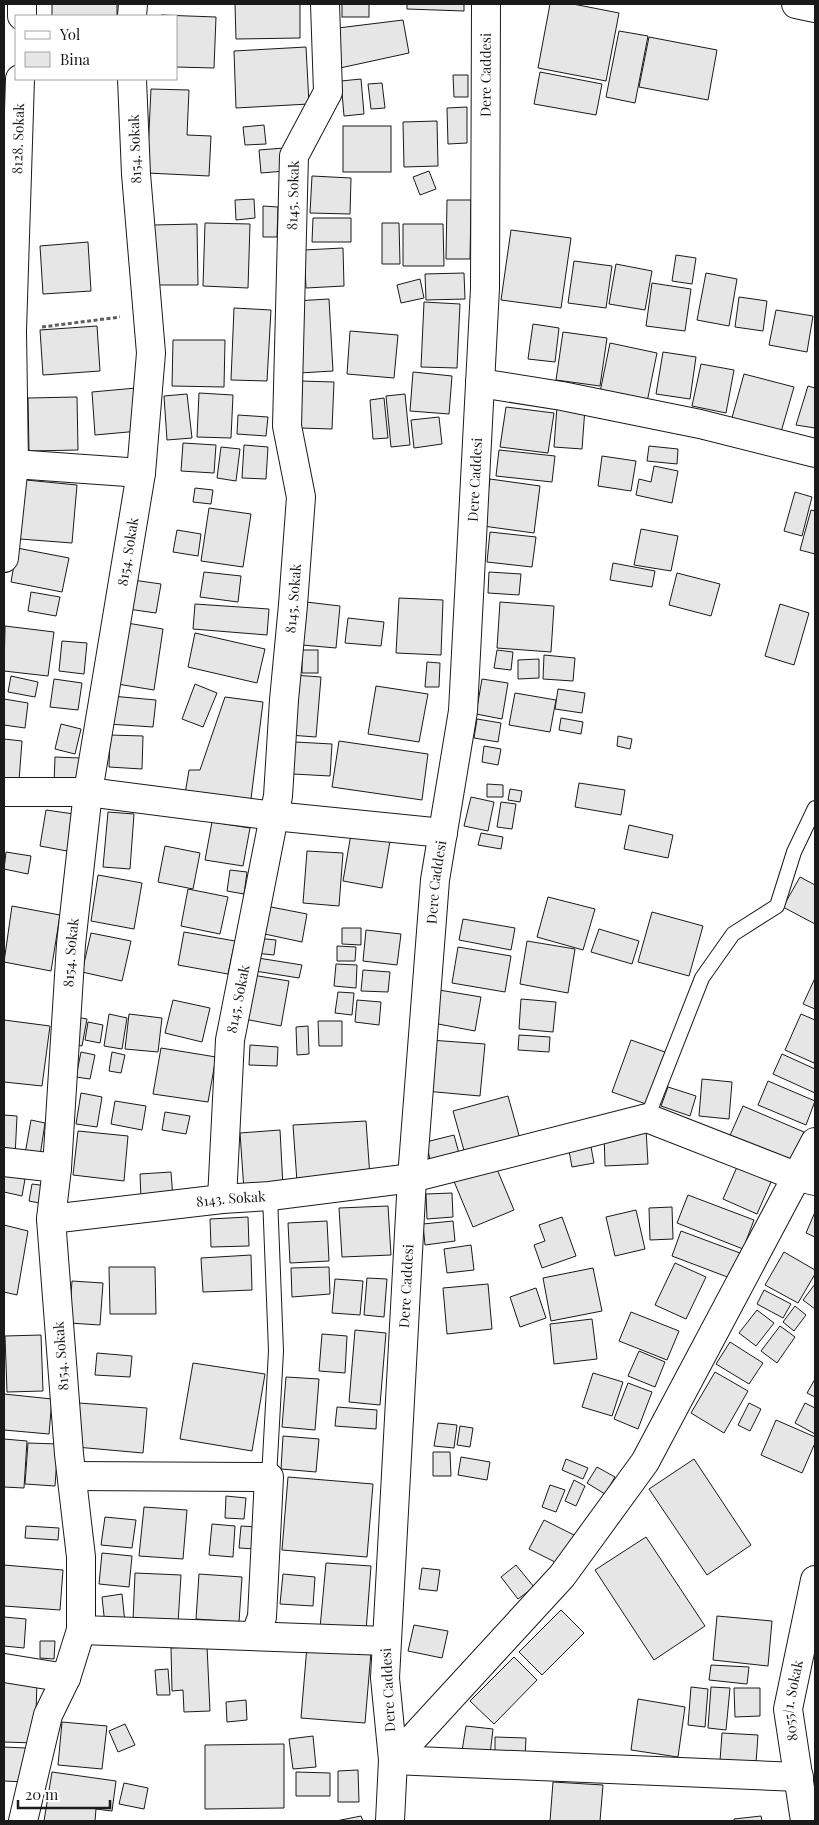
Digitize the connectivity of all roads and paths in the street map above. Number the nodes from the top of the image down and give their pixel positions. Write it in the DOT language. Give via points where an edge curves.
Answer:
graph roads {
  1 [pos="325,4"];
  2 [pos="486,4"];
  3 [pos="796,4"];
  4 [pos="815,8"];
  5 [pos="20,80"];
  6 [pos="132,80"];
  7 [pos="147,313"];
  8 [pos="12,331"];
  9 [pos="480,383"];
  10 [pos="815,453"];
  11 [pos="14,464"];
  12 [pos="141,473"];
  13 [pos="4,558"];
  14 [pos="4,792"];
  15 [pos="88,792"];
  16 [pos="815,808"];
  17 [pos="274,816"];
  18 [pos="443,833"];
  19 [pos="647,1118"];
  20 [pos="815,1142"];
  21 [pos="4,1162"];
  22 [pos="57,1168"];
  23 [pos="412,1178"];
  24 [pos="806,1179"];
  25 [pos="270,1196"];
  26 [pos="222,1199"];
  27 [pos="50,1219"];
  28 [pos="72,1476"];
  29 [pos="269,1477"];
  30 [pos="815,1580"];
  31 [pos="82,1630"];
  32 [pos="255,1636"];
  33 [pos="386,1641"];
  34 [pos="4,1668"];
  35 [pos="66,1678"];
  36 [pos="393,1760"];
  37 [pos="799,1777"];
  38 [pos="24,1821"];
  39 [pos="390,1821"];
  40 [pos="805,1821"];
  1 -- 17 [label="street, 8145. Sokak" via="328,92 294,156 287,426 301,497"];
  2 -- 9 [label="street, Dere Caddesi" via="485,288"];
  3 -- 4 [label="street"];
  5 -- 8 [label="street, 8128. Sokak"];
  6 -- 7 [label="street, 8154. Sokak"];
  7 -- 8 [label="path"];
  7 -- 12 [label="street, 8154. Sokak" via="151,353"];
  8 -- 11 [label="street, 8128. Sokak"];
  9 -- 10 [label="street" via="700,424"];
  9 -- 18 [label="street, Dere Caddesi" via="464,711"];
  11 -- 12 [label="street"];
  11 -- 13 [label="street, 8128. Sokak"];
  12 -- 15 [label="street, 8154. Sokak"];
  14 -- 15 [label="street"];
  15 -- 17 [label="street"];
  15 -- 22 [label="street, 8154. Sokak" via="71,944"];
  16 -- 19 [label="lane" via="794,852 777,906 733,934 702,978"];
  17 -- 18 [label="street"];
  17 -- 26 [label="street, 8145. Sokak" via="230,1040"];
  18 -- 23 [label="street, Dere Caddesi" via="435,880"];
  19 -- 23 [label="street, 8143. Sokak"];
  19 -- 24 [label="street"];
  20 -- 24 [label="street"];
  21 -- 22 [label="street"];
  22 -- 27 [label="street, 8154. Sokak"];
  23 -- 25 [label="street, 8143. Sokak"];
  23 -- 33 [label="street, Dere Caddesi"];
  24 -- 36 [label="street" via="645,1462 562,1576"];
  25 -- 26 [label="street, 8143. Sokak"];
  25 -- 29 [label="lane" via="276,1351"];
  26 -- 27 [label="street, 8143. Sokak"];
  27 -- 28 [label="street, 8154. Sokak"];
  28 -- 29 [label="street"];
  28 -- 31 [label="street, 8154. Sokak" via="80,1557"];
  29 -- 32 [label="street" via="262,1617"];
  30 -- 37 [label="street, 8055/1. Sokak" via="788,1709"];
  31 -- 32 [label="street"];
  31 -- 35 [label="street, 8154. Sokak"];
  32 -- 33 [label="street"];
  33 -- 36 [label="street, Dere Caddesi" via="385,1678"];
  34 -- 35 [label="street"];
  35 -- 38 [label="street, 8154. Sokak" via="48,1715"];
  36 -- 37 [label="street"];
  36 -- 39 [label="street, Dere Caddesi"];
  37 -- 40 [label="street, 8055/1. Sokak"];
}
